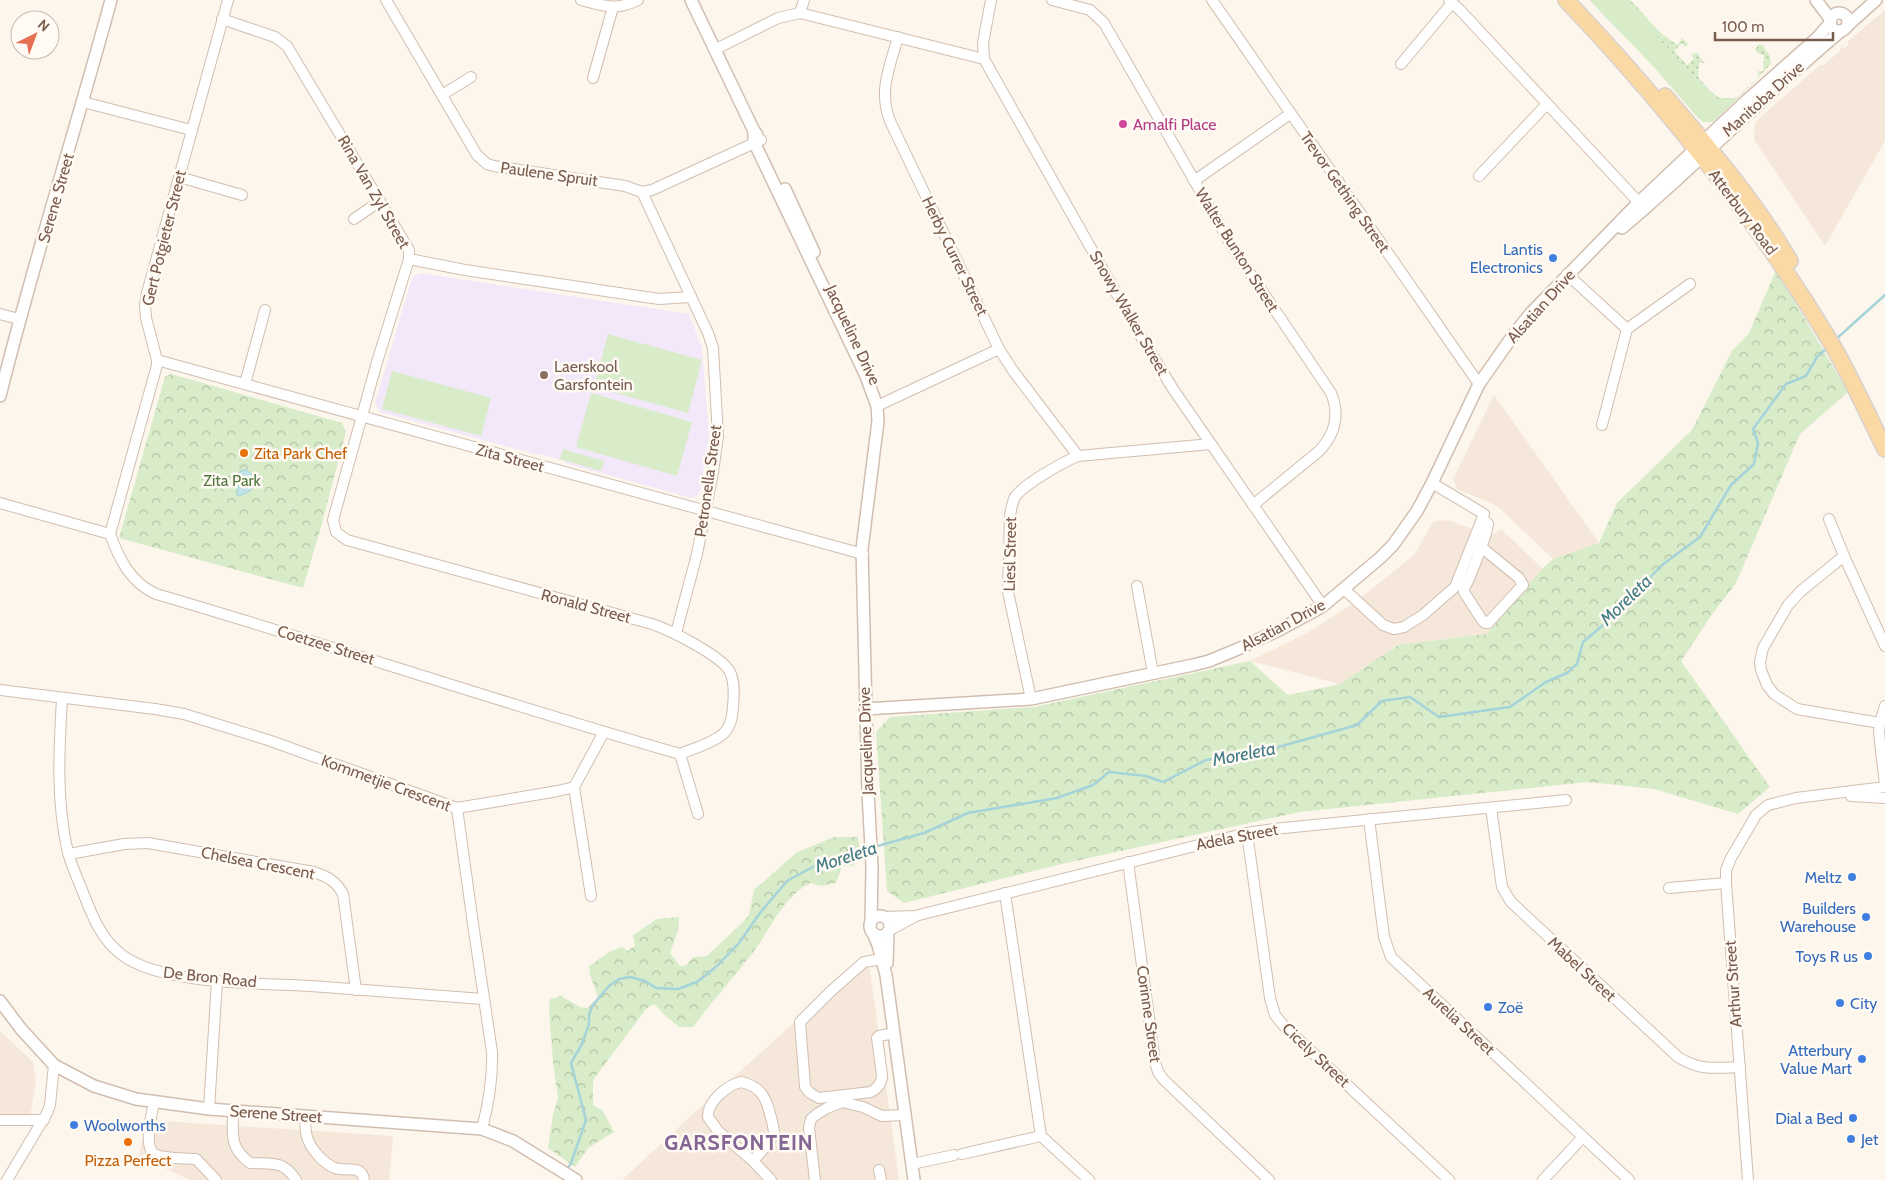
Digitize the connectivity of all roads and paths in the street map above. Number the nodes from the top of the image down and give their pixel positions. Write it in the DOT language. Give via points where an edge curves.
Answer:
graph roads {
  1 [pos="111,0"];
  2 [pos="228,0"];
  3 [pos="386,0"];
  4 [pos="581,0"];
  5 [pos="638,0"];
  6 [pos="691,0"];
  7 [pos="804,0"];
  8 [pos="991,0"];
  9 [pos="1052,0"];
  10 [pos="1212,0"];
  11 [pos="1566,0"];
  12 [pos="1579,0"];
  13 [pos="1816,0"];
  14 [pos="1823,0"];
  15 [pos="1875,0"];
  16 [pos="1450,2"];
  17 [pos="612,7"];
  18 [pos="800,13"];
  19 [pos="1836,18"];
  20 [pos="222,19"];
  21 [pos="1844,28"];
  22 [pos="898,37"];
  23 [pos="714,50"];
  24 [pos="984,59"];
  25 [pos="1402,64"];
  26 [pos="471,77"];
  27 [pos="593,78"];
  28 [pos="442,95"];
  29 [pos="84,102"];
  30 [pos="1547,104"];
  31 [pos="1290,114"];
  32 [pos="192,130"];
  33 [pos="756,138"];
  34 [pos="1703,149"];
  35 [pos="1479,176"];
  36 [pos="180,177"];
  37 [pos="1194,181"];
  38 [pos="642,192"];
  39 [pos="242,195"];
  40 [pos="380,201"];
  41 [pos="1642,206"];
  42 [pos="354,219"];
  43 [pos="409,259"];
  44 [pos="1567,274"];
  45 [pos="1690,284"];
  46 [pos="691,297"];
  47 [pos="265,310"];
  48 [pos="0,314"];
  49 [pos="19,319"];
  50 [pos="1627,329"];
  51 [pos="999,349"];
  52 [pos="157,360"];
  53 [pos="1846,363"];
  54 [pos="245,384"];
  55 [pos="1479,384"];
  56 [pos="0,396"];
  57 [pos="880,405"];
  58 [pos="362,418"];
  59 [pos="1602,425"];
  60 [pos="1885,431"];
  61 [pos="1211,444"];
  62 [pos="1885,449"];
  63 [pos="1078,456"];
  64 [pos="1432,483"];
  65 [pos="0,503"];
  66 [pos="1253,505"];
  67 [pos="706,511"];
  68 [pos="1483,516"];
  69 [pos="1829,519"];
  70 [pos="110,534"];
  71 [pos="1480,546"];
  72 [pos="863,554"];
  73 [pos="1844,556"];
  74 [pos="1137,586"];
  75 [pos="1344,589"];
  76 [pos="1323,606"];
  77 [pos="676,633"];
  78 [pos="1885,646"];
  79 [pos="1153,673"];
  80 [pos="0,690"];
  81 [pos="62,699"];
  82 [pos="1031,699"];
  83 [pos="1885,706"];
  84 [pos="865,709"];
  85 [pos="1880,723"];
  86 [pos="604,732"];
  87 [pos="680,754"];
  88 [pos="1885,785"];
  89 [pos="574,787"];
  90 [pos="1833,793"];
  91 [pos="1885,798"];
  92 [pos="1566,800"];
  93 [pos="458,808"];
  94 [pos="1492,808"];
  95 [pos="698,814"];
  96 [pos="1369,819"];
  97 [pos="1247,833"];
  98 [pos="69,854"];
  99 [pos="872,862"];
  100 [pos="1128,862"];
  101 [pos="1726,883"];
  102 [pos="1669,888"];
  103 [pos="1006,893"];
  104 [pos="592,896"];
  105 [pos="915,916"];
  106 [pos="884,917"];
  107 [pos="872,927"];
  108 [pos="888,931"];
  109 [pos="882,959"];
  110 [pos="886,975"];
  111 [pos="217,981"];
  112 [pos="356,990"];
  113 [pos="484,999"];
  114 [pos="0,1001"];
  115 [pos="4,1015"];
  116 [pos="894,1033"];
  117 [pos="54,1065"];
  118 [pos="1740,1067"];
  119 [pos="154,1102"];
  120 [pos="209,1109"];
  121 [pos="233,1111"];
  122 [pos="906,1115"];
  123 [pos="305,1116"];
  124 [pos="0,1120"];
  125 [pos="44,1120"];
  126 [pos="482,1129"];
  127 [pos="1041,1136"];
  128 [pos="1584,1137"];
  129 [pos="753,1161"];
  130 [pos="912,1164"];
  131 [pos="1442,1178"];
  132 [pos="574,1179"];
  133 [pos="7,1180"];
  134 [pos="216,1180"];
  135 [pos="296,1180"];
  136 [pos="364,1180"];
  137 [pos="771,1180"];
  138 [pos="815,1180"];
  139 [pos="914,1180"];
  140 [pos="1089,1180"];
  141 [pos="1269,1180"];
  142 [pos="1543,1180"];
  143 [pos="1630,1180"];
  144 [pos="1748,1180"];
  1 -- 29 [label="street, Serene Street"];
  2 -- 20 [label="street, Gert Potgieter Street"];
  3 -- 28 [label="street, Paulene Spruit"];
  4 -- 17 [label="street"];
  5 -- 17 [label="street"];
  6 -- 23 [label="street, Jacqueline Drive"];
  7 -- 18 [label="street"];
  8 -- 24 [label="street" via="983,43"];
  9 -- 37 [label="street, Walter Bunton Street" via="1090,10 1104,22"];
  10 -- 31 [label="street, Trevor Gething Street"];
  11 -- 34 [label="main road, Atterbury Road"];
  12 -- 34 [label="main road, Atterbury Road" via="1614,37"];
  13 -- 19 [label="street"];
  14 -- 19 [label="street"];
  15 -- 19 [label="street, Manitoba Drive"];
  15 -- 21 [label="street, Manitoba Drive"];
  16 -- 25 [label="street"];
  16 -- 30 [label="street"];
  17 -- 27 [label="street"];
  18 -- 22 [label="street"];
  18 -- 23 [label="street" via="778,18"];
  19 -- 21 [label="street" via="1846,18"];
  19 -- 34 [label="street, Manitoba Drive" via="1760,88"];
  20 -- 32 [label="street, Gert Potgieter Street"];
  20 -- 40 [label="street, Rina Van Zyl Street" via="275,37 287,46"];
  21 -- 34 [label="street, Manitoba Drive"];
  22 -- 24 [label="street"];
  22 -- 51 [label="street, Herby Currer Street" via="884,92 887,112"];
  23 -- 33 [label="street, Jacqueline Drive"];
  24 -- 61 [label="street, Snowy Walker Street" via="1140,335"];
  26 -- 28 [label="street"];
  28 -- 38 [label="street, Paulene Spruit" via="477,155 487,164 625,186"];
  29 -- 32 [label="street"];
  29 -- 49 [label="street, Serene Street"];
  30 -- 35 [label="street"];
  30 -- 41 [label="street"];
  31 -- 37 [label="street"];
  31 -- 55 [label="street, Trevor Gething Street"];
  32 -- 36 [label="street, Gert Potgieter Street"];
  33 -- 38 [label="street"];
  33 -- 57 [label="street, Jacqueline Drive"];
  34 -- 41 [label="street, Alsatian Drive"];
  34 -- 53 [label="main road, Atterbury Road" via="1820,318"];
  36 -- 39 [label="street"];
  36 -- 52 [label="street, Gert Potgieter Street" via="145,305"];
  37 -- 66 [label="street, Walter Bunton Street" via="1246,269 1331,393 1336,406 1335,424 1323,448"];
  38 -- 46 [label="street, Petronella Street"];
  40 -- 42 [label="street"];
  40 -- 43 [label="street, Rina Van Zyl Street" via="407,246"];
  41 -- 44 [label="street, Alsatian Drive"];
  43 -- 46 [label="street, Rina Van Zyl Street" via="635,296 668,300"];
  43 -- 58 [label="street"];
  44 -- 50 [label="street"];
  44 -- 55 [label="street, Alsatian Drive" via="1514,334"];
  45 -- 50 [label="street"];
  46 -- 67 [label="street, Petronella Street" via="713,348 716,382 718,436"];
  47 -- 54 [label="street"];
  48 -- 49 [label="street"];
  49 -- 56 [label="street, Serene Street"];
  50 -- 59 [label="street"];
  51 -- 57 [label="street"];
  51 -- 63 [label="street, Herby Currer Street"];
  52 -- 54 [label="street, Zita Street"];
  52 -- 70 [label="street, Gert Potgieter Street"];
  53 -- 60 [label="main road, Atterbury Road"];
  53 -- 62 [label="main road, Atterbury Road"];
  54 -- 58 [label="street, Zita Street"];
  55 -- 64 [label="street, Alsatian Drive"];
  57 -- 72 [label="street, Jacqueline Drive" via="885,425 867,546"];
  58 -- 67 [label="street, Zita Street"];
  58 -- 77 [label="street, Ronald Street" via="333,520 336,532 347,540"];
  61 -- 63 [label="street, Liesl Street"];
  61 -- 66 [label="street, Snowy Walker Street"];
  63 -- 82 [label="street, Liesl Street" via="1023,489 1012,506 1008,592"];
  64 -- 68 [label="street"];
  64 -- 75 [label="street, Alsatian Drive" via="1393,544"];
  65 -- 70 [label="street"];
  66 -- 76 [label="street, Snowy Walker Street"];
  67 -- 72 [label="street, Zita Street"];
  67 -- 77 [label="street, Petronella Street"];
  68 -- 71 [label="street" via="1488,530"];
  68 -- 75 [label="street" via="1455,587 1404,627 1394,629 1383,625"];
  69 -- 73 [label="street"];
  70 -- 86 [label="street, Coetzee Street" via="134,581 156,594"];
  71 -- 71 [label="street" via="1523,585 1488,623 1482,620 1464,592"];
  72 -- 84 [label="street, Jacqueline Drive"];
  73 -- 78 [label="street"];
  73 -- 85 [label="street" via="1788,605 1763,648 1761,670 1774,694 1797,709"];
  74 -- 79 [label="street"];
  75 -- 76 [label="street, Alsatian Drive"];
  76 -- 79 [label="street, Alsatian Drive" via="1219,657"];
  77 -- 87 [label="street, Ronald Street" via="728,669 733,679 734,696 730,725 726,731 704,745"];
  79 -- 82 [label="street, Alsatian Drive"];
  80 -- 81 [label="street, Kommetjie Crescent"];
  81 -- 93 [label="street, Kommetjie Crescent" via="184,714 268,740"];
  81 -- 98 [label="street, De Bron Road" via="59,788"];
  82 -- 84 [label="street, Alsatian Drive"];
  83 -- 85 [label="street"];
  84 -- 99 [label="street, Jacqueline Drive"];
  85 -- 88 [label="street"];
  86 -- 87 [label="street, Coetzee Street"];
  86 -- 89 [label="street"];
  87 -- 95 [label="street"];
  88 -- 90 [label="street"];
  89 -- 93 [label="street"];
  89 -- 104 [label="street"];
  90 -- 91 [label="street"];
  90 -- 101 [label="street, Arthur Street" via="1772,803 1760,812 1729,862"];
  92 -- 94 [label="street, Adela Street"];
  93 -- 113 [label="street, Kommetjie Crescent"];
  94 -- 96 [label="street, Adela Street"];
  94 -- 118 [label="street, Mabel Street" via="1506,897 1678,1057 1701,1068"];
  96 -- 97 [label="street, Adela Street"];
  96 -- 128 [label="street, Aurelia Street" via="1384,937 1391,957"];
  97 -- 100 [label="street, Adela Street"];
  97 -- 131 [label="street, Cicely Street" via="1275,1015"];
  98 -- 111 [label="street, De Bron Road" via="94,920 122,955 145,968"];
  98 -- 112 [label="street, Chelsea Crescent" via="124,844 154,844 327,876 335,881 343,894"];
  99 -- 106 [label="street, Jacqueline Drive"];
  99 -- 107 [label="street, Jacqueline Drive"];
  100 -- 103 [label="street, Adela Street"];
  100 -- 141 [label="street, Corinne Street" via="1158,1072"];
  101 -- 102 [label="street"];
  101 -- 118 [label="street, Arthur Street"];
  103 -- 105 [label="street, Adela Street"];
  103 -- 127 [label="street"];
  105 -- 106 [label="street, Adela Street"];
  105 -- 108 [label="street, Adela Street"];
  106 -- 107 [label="street" via="877,916"];
  106 -- 108 [label="street" via="889,922"];
  107 -- 108 [label="street" via="882,936"];
  107 -- 109 [label="street, Jacqueline Drive"];
  108 -- 110 [label="street, Jacqueline Drive"];
  109 -- 110 [label="street, Jacqueline Drive"];
  109 -- 116 [label="street" via="864,962 800,1022 807,1090 819,1098 876,1089 882,1080 877,1038"];
  110 -- 116 [label="street, Jacqueline Drive"];
  111 -- 112 [label="street, De Bron Road"];
  111 -- 120 [label="street"];
  112 -- 113 [label="street, De Bron Road"];
  113 -- 126 [label="street, Kommetjie Crescent" via="493,1072"];
  114 -- 115 [label="street, Serene Street"];
  115 -- 117 [label="street, Serene Street"];
  116 -- 122 [label="street, Jacqueline Drive"];
  117 -- 119 [label="street, Serene Street" via="94,1086 136,1100"];
  117 -- 125 [label="street" via="50,1105"];
  118 -- 144 [label="street, Arthur Street"];
  119 -- 120 [label="street, Serene Street"];
  119 -- 134 [label="street" via="148,1144 150,1151 156,1155 196,1159"];
  120 -- 121 [label="street, Serene Street"];
  121 -- 123 [label="street, Serene Street"];
  121 -- 135 [label="street" via="234,1147 241,1155 250,1164 286,1167"];
  122 -- 130 [label="street, Jacqueline Drive"];
  122 -- 138 [label="street" via="882,1116 842,1102 817,1114 808,1128"];
  123 -- 126 [label="street, Serene Street"];
  123 -- 136 [label="street" via="307,1138 313,1149 329,1166 356,1169"];
  124 -- 125 [label="street"];
  125 -- 133 [label="street"];
  126 -- 132 [label="street, Serene Street" via="513,1140"];
  127 -- 130 [label="street"];
  127 -- 140 [label="street"];
  128 -- 142 [label="street"];
  128 -- 143 [label="street, Aurelia Street"];
  129 -- 129 [label="street" via="774,1130 764,1096 753,1086 741,1082 726,1089 708,1109 708,1116 718,1131"];
  129 -- 137 [label="street"];
  130 -- 139 [label="street, Jacqueline Drive"];
}
